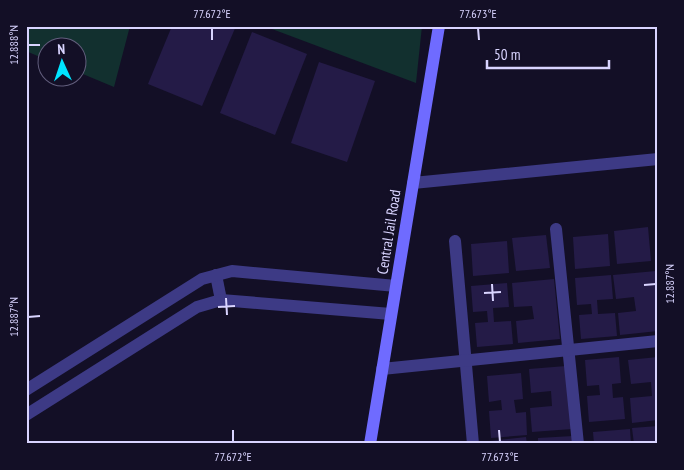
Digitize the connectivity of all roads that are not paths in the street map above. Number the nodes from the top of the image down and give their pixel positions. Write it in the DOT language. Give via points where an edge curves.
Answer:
graph roads {
  1 [pos="439,26"];
  2 [pos="658,159"];
  3 [pos="413,184"];
  4 [pos="556,229"];
  5 [pos="455,241"];
  6 [pos="216,275"];
  7 [pos="396,286"];
  8 [pos="221,300"];
  9 [pos="392,314"];
  10 [pos="658,341"];
  11 [pos="570,350"];
  12 [pos="464,361"];
  13 [pos="382,369"];
  14 [pos="26,390"];
  15 [pos="26,415"];
  16 [pos="370,444"];
  17 [pos="473,444"];
  18 [pos="578,444"];
  1 -- 3 [label="main road, Central Jail Road"];
  2 -- 3 [label="street"];
  3 -- 7 [label="main road, Central Jail Road"];
  4 -- 11 [label="street"];
  5 -- 12 [label="street"];
  6 -- 7 [label="street" via="232,271"];
  6 -- 8 [label="street"];
  6 -- 14 [label="street" via="202,279"];
  7 -- 9 [label="main road, Central Jail Road"];
  8 -- 9 [label="street"];
  8 -- 15 [label="street" via="198,306 175,319"];
  9 -- 13 [label="main road, Central Jail Road"];
  10 -- 11 [label="street"];
  11 -- 12 [label="street"];
  11 -- 18 [label="street"];
  12 -- 13 [label="street"];
  12 -- 17 [label="street"];
  13 -- 16 [label="main road, Central Jail Road"];
}
